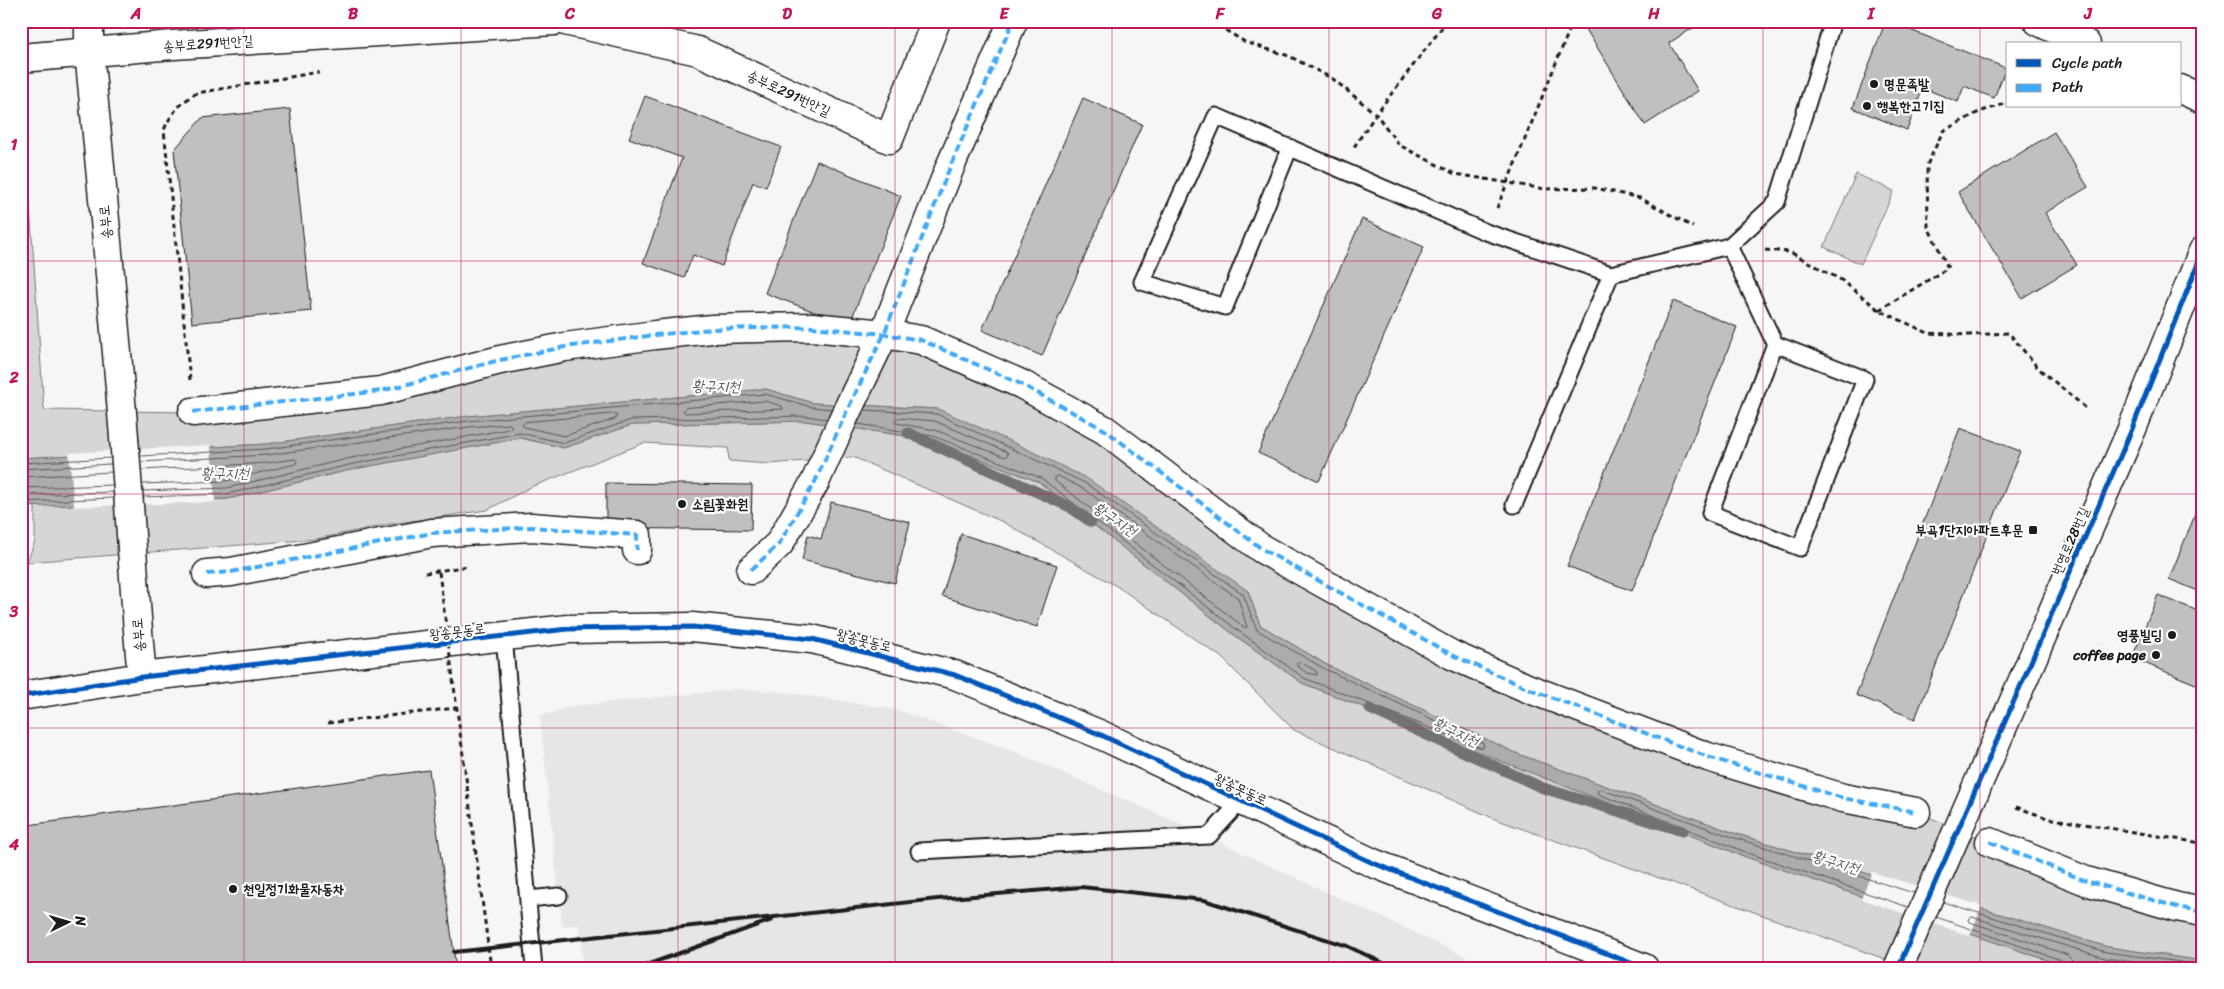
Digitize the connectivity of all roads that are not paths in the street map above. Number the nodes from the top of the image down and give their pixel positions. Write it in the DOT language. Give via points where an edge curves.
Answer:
graph roads {
  1 [pos="88,21"];
  2 [pos="554,21"];
  3 [pos="565,21"];
  4 [pos="936,21"];
  5 [pos="1013,21"];
  6 [pos="1834,21"];
  7 [pos="2038,21"];
  8 [pos="327,29"];
  9 [pos="2082,42"];
  10 [pos="90,51"];
  11 [pos="21,58"];
  12 [pos="2182,90"];
  13 [pos="2203,98"];
  14 [pos="1290,147"];
  15 [pos="1729,246"];
  16 [pos="2203,251"];
  17 [pos="1611,274"];
  18 [pos="881,341"];
  19 [pos="1774,344"];
  20 [pos="193,412"];
  21 [pos="1514,505"];
  22 [pos="637,550"];
  23 [pos="751,570"];
  24 [pos="207,574"];
  25 [pos="504,636"];
  26 [pos="142,678"];
  27 [pos="21,696"];
  28 [pos="1241,801"];
  29 [pos="1916,812"];
  30 [pos="1990,842"];
  31 [pos="919,851"];
  32 [pos="559,896"];
  33 [pos="528,899"];
  34 [pos="2203,912"];
  35 [pos="1903,956"];
  36 [pos="534,968"];
  37 [pos="1644,968"];
  1 -- 10 [label="street, 송부로"];
  2 -- 8 [label="street, 송부로291번안길"];
  3 -- 4 [label="street, 송부로291번안길" via="698,51 890,139"];
  5 -- 18 [label="street" via="950,167"];
  6 -- 15 [label="lane" via="1778,202"];
  7 -- 9 [label="street"];
  8 -- 10 [label="street, 송부로291번안길"];
  10 -- 11 [label="street, 송부로291번안길"];
  10 -- 26 [label="street, 송부로"];
  12 -- 13 [label="street"];
  14 -- 14 [label="lane" via="1216,116 1142,282 1224,307"];
  14 -- 17 [label="lane" via="1486,232"];
  15 -- 17 [label="lane"];
  15 -- 19 [label="lane"];
  16 -- 35 [label="street, 번영로28번길" via="2132,429"];
  17 -- 21 [label="lane"];
  18 -- 20 [label="street" via="812,327 712,329 565,347 500,360 381,392"];
  18 -- 23 [label="street" via="815,482 780,544"];
  18 -- 29 [label="street" via="921,340 1021,384 1104,430 1262,549 1452,655 1527,688 1708,757 1843,798"];
  19 -- 19 [label="lane" via="1865,379 1800,548 1710,513"];
  22 -- 24 [label="street" via="638,535 531,527 432,534"];
  25 -- 26 [label="street, 왕송못동로"];
  25 -- 28 [label="street, 왕송못동로" via="568,629 692,628 812,638 955,674 1099,734"];
  25 -- 33 [label="lane"];
  26 -- 27 [label="street, 왕송못동로"];
  28 -- 31 [label="lane" via="1209,836"];
  28 -- 37 [label="street, 왕송못동로" via="1373,863"];
  30 -- 34 [label="street" via="2086,881"];
  32 -- 33 [label="lane"];
  33 -- 36 [label="lane"];
}
